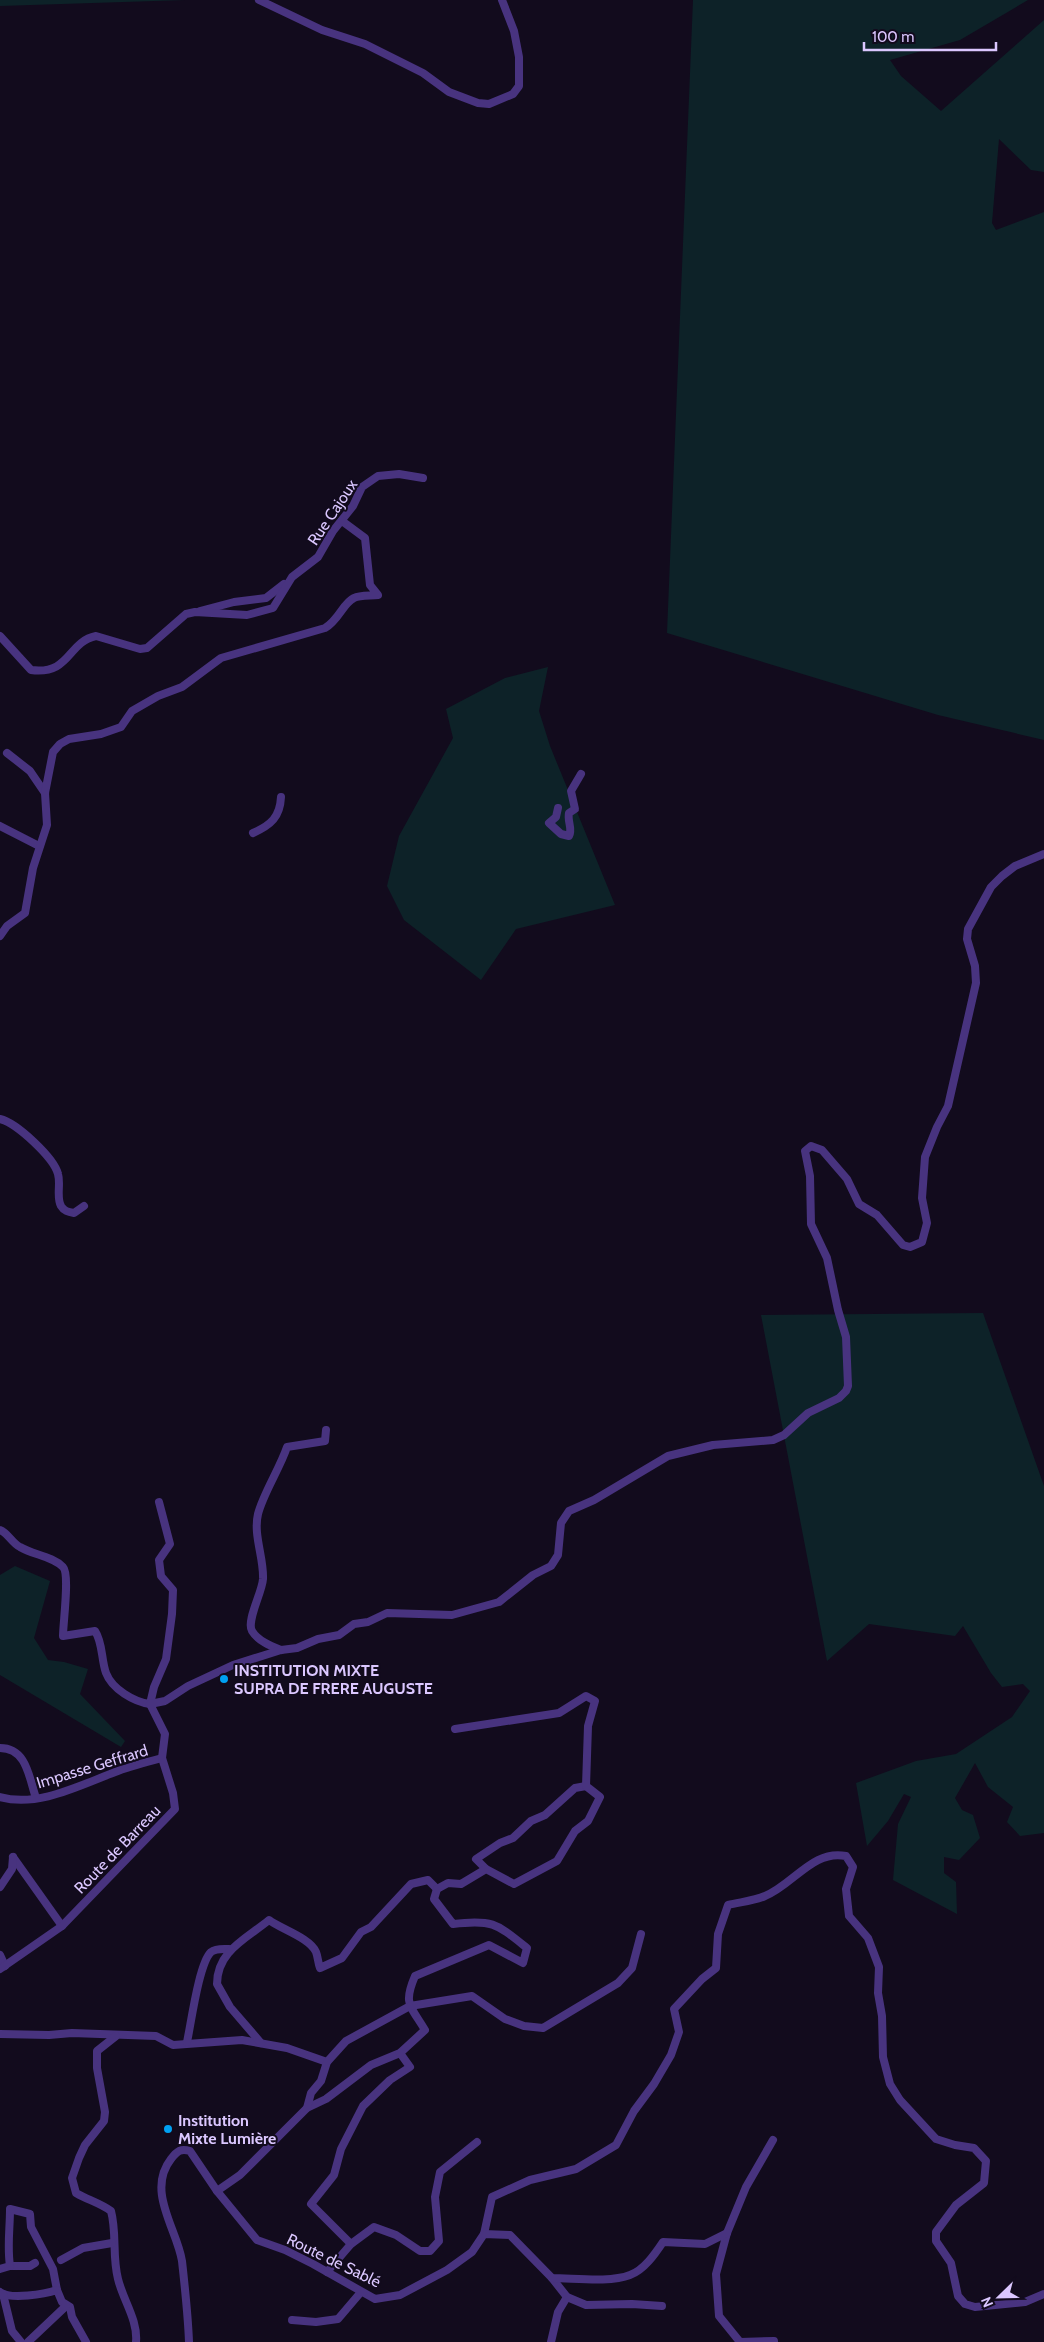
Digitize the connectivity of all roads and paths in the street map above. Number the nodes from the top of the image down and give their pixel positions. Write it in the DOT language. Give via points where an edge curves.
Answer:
graph roads {
  1 [pos="259,0"];
  2 [pos="502,0"];
  3 [pos="422,478"];
  4 [pos="342,520"];
  5 [pos="292,577"];
  6 [pos="196,612"];
  7 [pos="0,636"];
  8 [pos="7,753"];
  9 [pos="581,774"];
  10 [pos="46,793"];
  11 [pos="281,797"];
  12 [pos="558,808"];
  13 [pos="0,826"];
  14 [pos="253,833"];
  15 [pos="39,846"];
  16 [pos="1044,854"];
  17 [pos="0,936"];
  18 [pos="0,1119"];
  19 [pos="84,1206"];
  20 [pos="326,1430"];
  21 [pos="159,1502"];
  22 [pos="1,1530"];
  23 [pos="281,1650"];
  24 [pos="150,1704"];
  25 [pos="455,1729"];
  26 [pos="0,1748"];
  27 [pos="162,1758"];
  28 [pos="586,1786"];
  29 [pos="0,1797"];
  30 [pos="36,1798"];
  31 [pos="486,1869"];
  32 [pos="0,1887"];
  33 [pos="437,1889"];
  34 [pos="62,1926"];
  35 [pos="640,1934"];
  36 [pos="229,1949"];
  37 [pos="0,1956"];
  38 [pos="2,1967"];
  39 [pos="410,2006"];
  40 [pos="0,2034"];
  41 [pos="116,2036"];
  42 [pos="187,2042"];
  43 [pos="261,2043"];
  44 [pos="400,2053"];
  45 [pos="327,2062"];
  46 [pos="307,2108"];
  47 [pos="773,2140"];
  48 [pos="477,2142"];
  49 [pos="218,2190"];
  50 [pos="727,2233"];
  51 [pos="484,2234"];
  52 [pos="112,2243"];
  53 [pos="351,2244"];
  54 [pos="61,2260"];
  55 [pos="35,2263"];
  56 [pos="10,2266"];
  57 [pos="0,2269"];
  58 [pos="327,2272"];
  59 [pos="552,2278"];
  60 [pos="57,2290"];
  61 [pos="361,2292"];
  62 [pos="2,2293"];
  63 [pos="1044,2294"];
  64 [pos="567,2297"];
  65 [pos="66,2306"];
  66 [pos="662,2306"];
  67 [pos="292,2320"];
  68 [pos="774,2341"];
  69 [pos="21,2342"];
  70 [pos="28,2342"];
  71 [pos="86,2342"];
  72 [pos="136,2342"];
  73 [pos="189,2342"];
  74 [pos="552,2342"];
  1 -- 2 [label="street" via="322,30 365,44 422,73 448,92 489,104 513,94 519,86 519,57 514,31"];
  3 -- 4 [label="street, Rue Cajoux" via="399,474 378,476 362,487"];
  4 -- 5 [label="street, Rue Cajoux" via="318,557"];
  4 -- 10 [label="street" via="365,538 370,585 378,595 354,597 326,628 222,658 182,687 132,711 121,727 60,744 54,752"];
  5 -- 6 [label="street" via="266,598"];
  5 -- 6 [label="street, Rue Cajoux" via="273,608 262,613 229,616"];
  6 -- 7 [label="street" via="186,614 173,623 147,648 90,637 58,666 45,671 31,670"];
  8 -- 10 [label="street" via="30,771"];
  9 -- 12 [label="street" via="571,791 575,810 569,813 569,836 561,834 549,823"];
  10 -- 15 [label="street" via="47,825"];
  11 -- 14 [label="street" via="277,816"];
  13 -- 15 [label="street"];
  15 -- 17 [label="street" via="25,913 7,926"];
  16 -- 23 [label="street" via="1015,866 1002,876 991,887 968,929 967,940 975,966 976,983 948,1106 924,1157 922,1198 927,1223 922,1242 910,1247 903,1245 877,1215 859,1204 847,1179 822,1150 811,1146 806,1151 811,1224 827,1258 846,1337 849,1376 846,1391 839,1398 808,1413 784,1435 773,1440 712,1445 668,1456 594,1500 569,1511 561,1523 558,1555 551,1566 533,1575 499,1602 452,1615 387,1613 368,1622 354,1624 339,1635"];
  18 -- 19 [label="street" via="15,1126 52,1161 58,1172 61,1205 66,1211 74,1213"];
  20 -- 23 [label="street" via="325,1441 287,1447 258,1515 263,1581 250,1623 252,1632"];
  21 -- 24 [label="street" via="170,1544 159,1560 161,1576 172,1590 172,1614 166,1659"];
  22 -- 24 [label="street" via="18,1546 64,1568 68,1579 63,1636 94,1631 99,1637 107,1674 125,1694 140,1703"];
  23 -- 24 [label="street" via="233,1665 164,1701"];
  24 -- 27 [label="street, Route de Barreau" via="165,1734"];
  25 -- 28 [label="street" via="559,1713 586,1696 595,1701 588,1726"];
  26 -- 30 [label="street" via="8,1748 23,1757"];
  27 -- 30 [label="street, Impasse Geffrard"];
  27 -- 34 [label="street, Route de Barreau" via="175,1809"];
  28 -- 31 [label="street" via="575,1788 545,1816 531,1821 513,1838 476,1859"];
  28 -- 31 [label="street" via="600,1797 588,1821 576,1831 557,1861 514,1884"];
  29 -- 30 [label="street, Impasse Geffrard" via="11,1800"];
  31 -- 33 [label="street" via="461,1884 448,1883"];
  32 -- 34 [label="street" via="12,1869 13,1857"];
  33 -- 36 [label="street" via="428,1880 411,1884 371,1927 361,1932 342,1958 320,1968 315,1950 269,1920"];
  33 -- 39 [label="street" via="434,1899 453,1924 474,1921 499,1925 527,1948 523,1963 489,1944 416,1976 408,1994"];
  34 -- 38 [label="street, Route de Barreau"];
  35 -- 39 [label="street" via="632,1968 618,1983 543,2028 505,2019 472,1996"];
  36 -- 42 [label="street" via="211,1952 203,1964"];
  36 -- 43 [label="street" via="222,1960 217,1984 230,2007"];
  37 -- 38 [label="street"];
  39 -- 44 [label="street" via="425,2030"];
  39 -- 45 [label="street" via="346,2041"];
  40 -- 41 [label="street"];
  41 -- 42 [label="street" via="156,2036 173,2045"];
  41 -- 52 [label="street" via="97,2051 104,2121 85,2145 72,2178 76,2192 111,2211 115,2227"];
  42 -- 43 [label="street" via="242,2040"];
  43 -- 45 [label="street"];
  44 -- 46 [label="street" via="371,2065 326,2100"];
  44 -- 53 [label="street" via="410,2067 390,2080 363,2106 341,2149 334,2175 311,2204"];
  45 -- 46 [label="street"];
  46 -- 49 [label="street" via="240,2175"];
  47 -- 50 [label="street" via="746,2187"];
  48 -- 53 [label="street" via="440,2172 434,2197 439,2240 430,2251 420,2251 396,2235 374,2227"];
  49 -- 58 [label="street, Route de Sablé" via="257,2240 286,2250"];
  49 -- 73 [label="street, Route de Sablé" via="190,2150 177,2152 169,2160 161,2194 182,2260"];
  50 -- 59 [label="street" via="705,2244 664,2242 651,2259 631,2275 611,2279"];
  50 -- 68 [label="street" via="716,2274 719,2316 740,2342"];
  51 -- 59 [label="street" via="510,2235"];
  51 -- 61 [label="street, Route de Sablé" via="472,2252 447,2270 400,2295 375,2299"];
  51 -- 63 [label="street" via="492,2197 530,2180 576,2169 619,2141 634,2111 671,2055 679,2032 674,2009 716,1968 718,1934 728,1905 766,1896 819,1859 837,1854 846,1856 853,1867 846,1889 849,1916 868,1938 879,1967 883,2057 890,2084 900,2100 936,2139 974,2148 986,2161 984,2184 956,2206 936,2232 936,2241 951,2262 958,2296 965,2304 975,2307 1025,2302"];
  52 -- 54 [label="street" via="83,2248"];
  52 -- 72 [label="street" via="118,2279 137,2332"];
  53 -- 58 [label="street"];
  55 -- 56 [label="street"];
  56 -- 57 [label="street"];
  56 -- 60 [label="street" via="7,2247 10,2209 30,2214 32,2227 53,2269"];
  58 -- 61 [label="street, Route de Sablé"];
  59 -- 64 [label="street"];
  60 -- 62 [label="street" via="41,2295"];
  60 -- 65 [label="street"];
  61 -- 67 [label="street" via="338,2319 316,2322"];
  62 -- 69 [label="street" via="12,2331"];
  64 -- 66 [label="street" via="586,2305"];
  64 -- 74 [label="street" via="558,2312"];
  65 -- 70 [label="street"];
  65 -- 71 [label="street" via="70,2307"];
}
